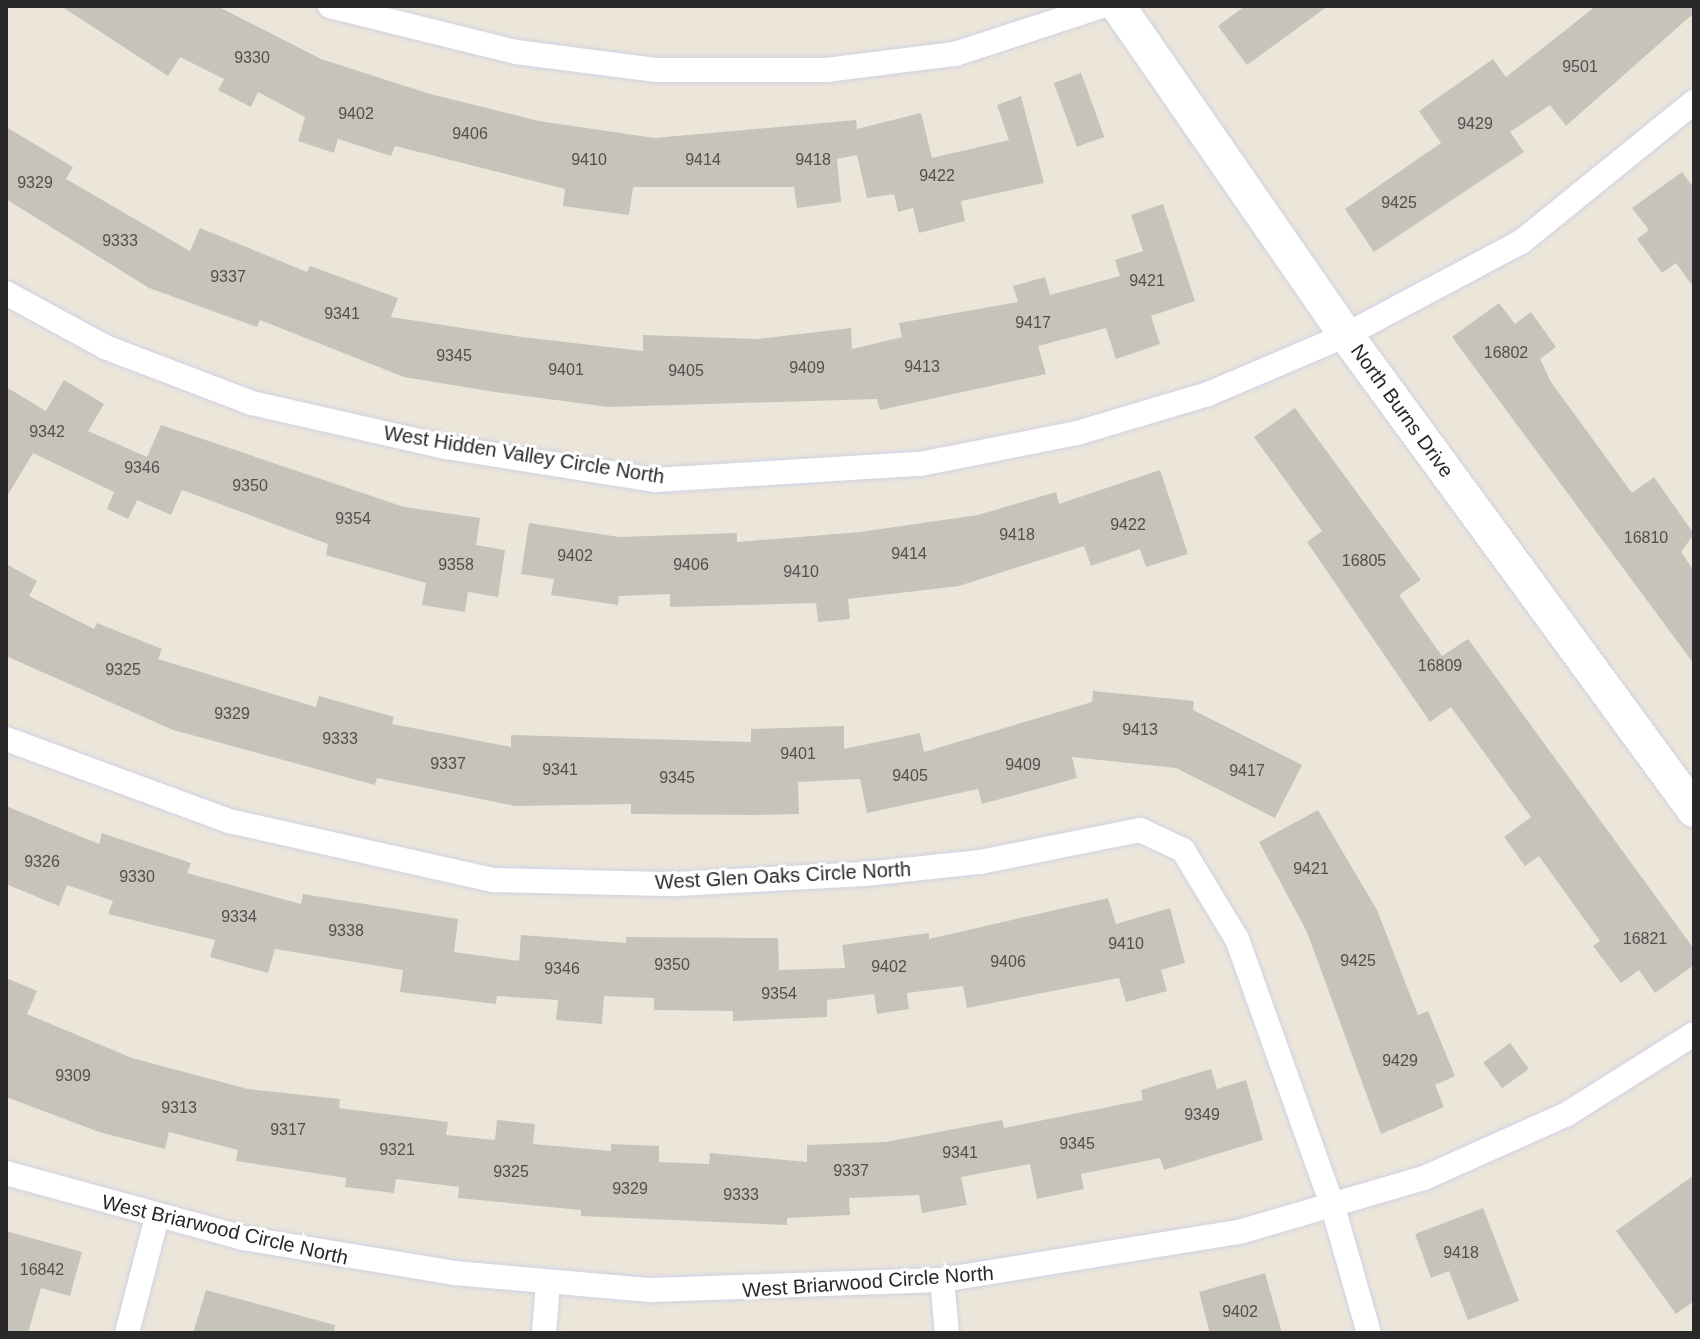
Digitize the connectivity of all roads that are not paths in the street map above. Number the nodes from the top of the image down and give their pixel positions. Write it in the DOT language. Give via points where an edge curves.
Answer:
graph roads {
  1 [pos="330,6"];
  2 [pos="1102,6"];
  3 [pos="1118,6"];
  4 [pos="1694,102"];
  5 [pos="6,293"];
  6 [pos="1346,335"];
  7 [pos="6,739"];
  8 [pos="1694,810"];
  9 [pos="1694,1034"];
  10 [pos="6,1173"];
  11 [pos="1333,1207"];
  12 [pos="157,1217"];
  13 [pos="942,1280"];
  14 [pos="548,1283"];
  15 [pos="127,1333"];
  16 [pos="544,1333"];
  17 [pos="947,1333"];
  18 [pos="1369,1333"];
  1 -- 2 [label="street" via="516,52 657,70 795,70 955,54"];
  3 -- 6 [label="street, North Burns Drive"];
  4 -- 6 [label="street, West Hidden Valley Circle North" via="1521,242"];
  5 -- 6 [label="street, West Hidden Valley Circle North" via="105,347 252,403 446,447 655,480 920,464 1077,433 1208,394"];
  6 -- 8 [label="street, North Burns Drive"];
  7 -- 11 [label="street, West Glen Oaks Circle North" via="229,821 493,880 676,884 865,874 980,862 1140,830 1183,850 1237,939"];
  9 -- 11 [label="street, West Briarwood Circle North" via="1508,1143"];
  10 -- 12 [label="street, West Briarwood Circle North"];
  11 -- 13 [label="street, West Briarwood Circle North" via="1128,1256"];
  11 -- 18 [label="street, West Glen Oaks Circle North"];
  12 -- 14 [label="street, West Briarwood Circle North" via="346,1258"];
  12 -- 15 [label="street"];
  13 -- 14 [label="street, West Briarwood Circle North" via="747,1291"];
  13 -- 17 [label="street"];
  14 -- 16 [label="street"];
}
